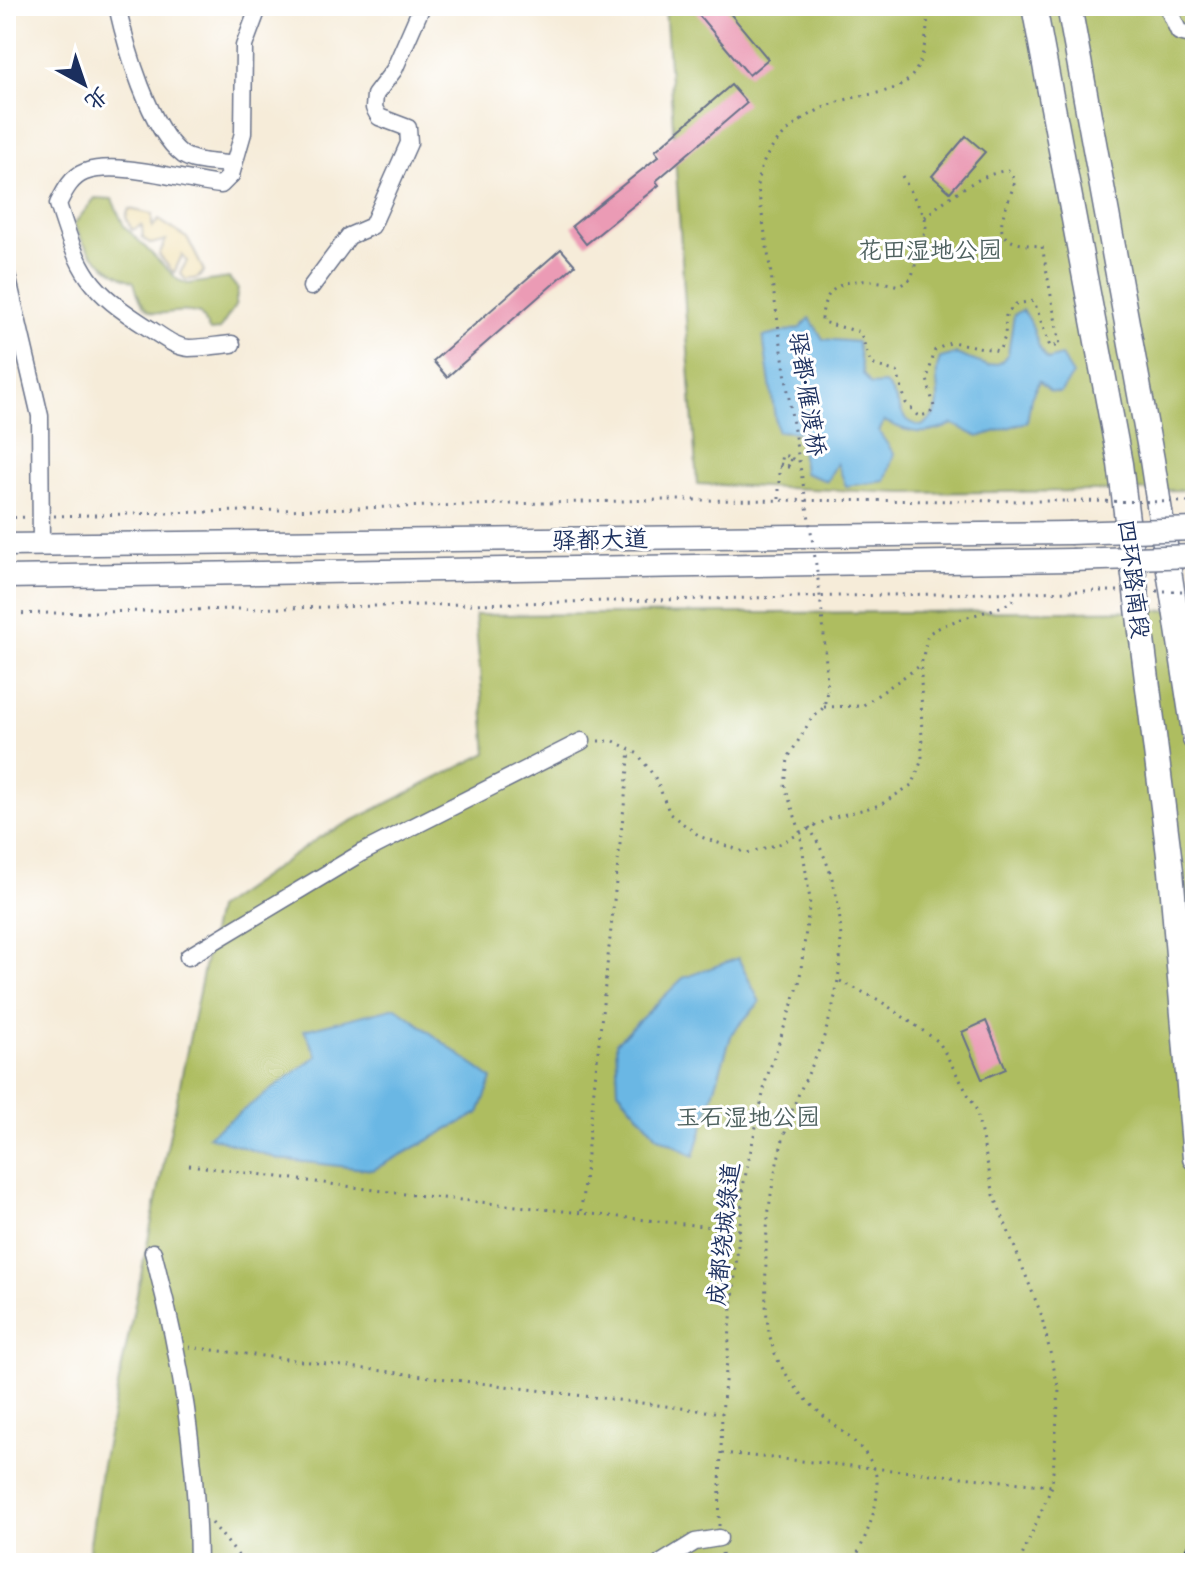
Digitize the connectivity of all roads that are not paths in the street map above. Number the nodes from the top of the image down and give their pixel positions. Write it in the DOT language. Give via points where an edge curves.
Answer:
graph roads {
  1 [pos="117,6"];
  2 [pos="259,6"];
  3 [pos="422,6"];
  4 [pos="1034,6"];
  5 [pos="1069,6"];
  6 [pos="1167,6"];
  7 [pos="1195,36"];
  8 [pos="231,175"];
  9 [pos="6,271"];
  10 [pos="311,287"];
  11 [pos="232,344"];
  12 [pos="1195,529"];
  13 [pos="41,544"];
  14 [pos="6,545"];
  15 [pos="1195,556"];
  16 [pos="6,577"];
  17 [pos="1195,739"];
  18 [pos="582,741"];
  19 [pos="188,957"];
  20 [pos="1195,1158"];
  21 [pos="153,1252"];
  22 [pos="719,1538"];
  23 [pos="198,1563"];
  24 [pos="661,1563"];
  1 -- 8 [label="street" via="132,70 164,129 182,154 226,164"];
  2 -- 8 [label="street" via="244,46 243,133"];
  3 -- 10 [label="street" via="394,70 375,95 379,117 408,128 409,143 372,226 349,236"];
  4 -- 20 [label="highway, 四环路南段" via="1120,464 1171,871"];
  5 -- 17 [label="highway, 四环路南段" via="1152,460"];
  6 -- 7 [label="street" via="1179,32"];
  8 -- 11 [label="street" via="221,185 126,168 83,172 58,204 91,286 174,344"];
  9 -- 13 [label="street" via="40,416"];
  12 -- 13 [label="main road, 驿都大道, bridge"];
  13 -- 14 [label="main road, 驿都大道"];
  15 -- 16 [label="main road, 驿都大道, bridge"];
  18 -- 19 [label="street" via="361,853"];
  21 -- 23 [label="street" via="178,1346"];
  22 -- 24 [label="street" via="695,1542"];
}
